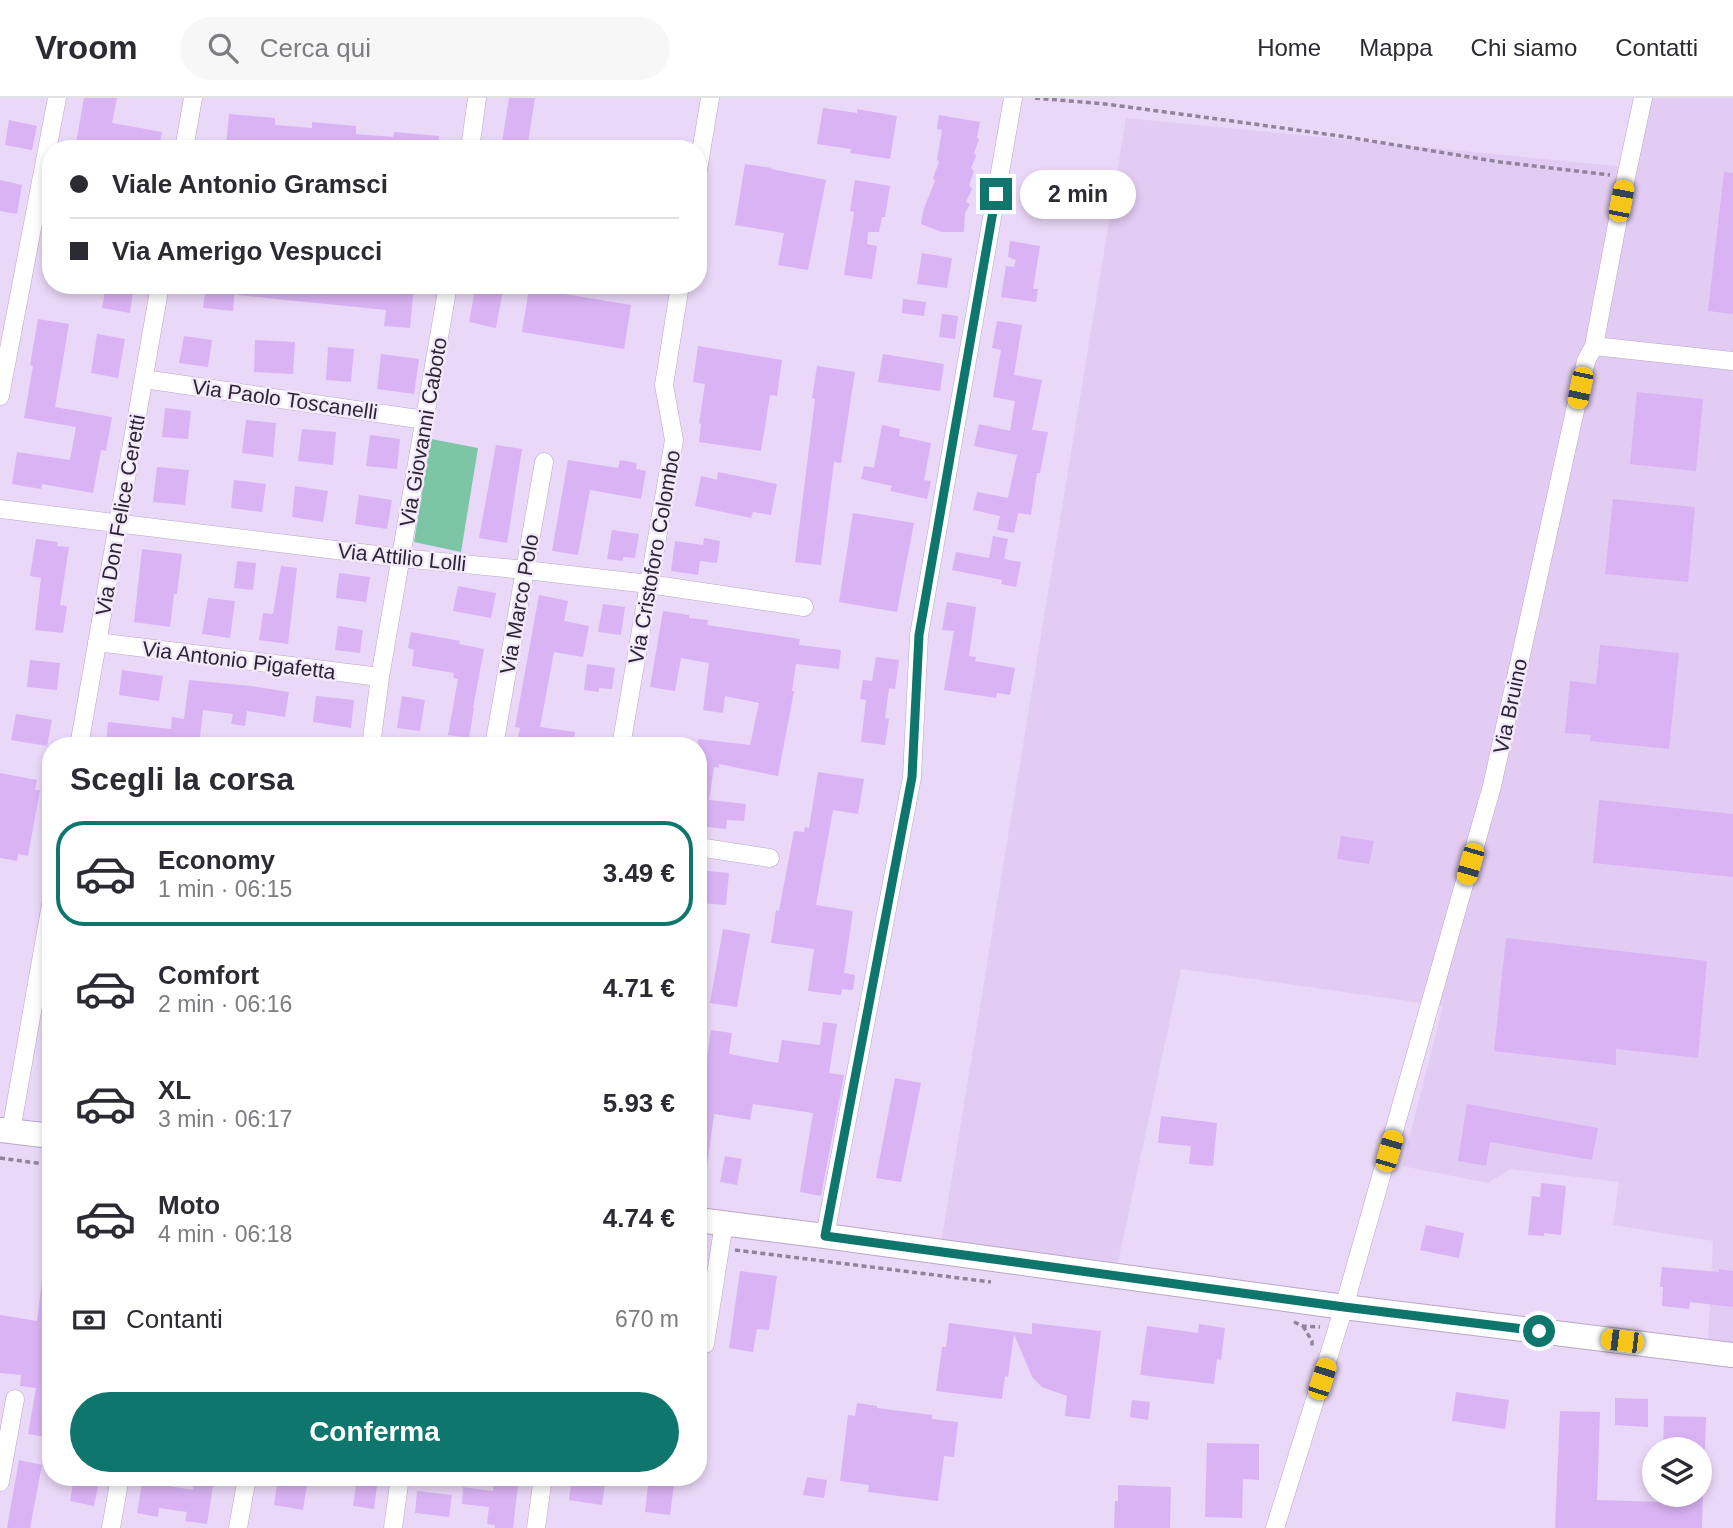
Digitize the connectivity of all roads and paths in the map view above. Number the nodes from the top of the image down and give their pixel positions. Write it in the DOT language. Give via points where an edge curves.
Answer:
graph roads {
  1 [pos="57,98"];
  2 [pos="193,98"];
  3 [pos="477,98"];
  4 [pos="710,98"];
  5 [pos="1013,98"];
  6 [pos="1035,98"];
  7 [pos="1643,98"];
  8 [pos="49,140"];
  9 [pos="186,140"];
  10 [pos="471,140"];
  11 [pos="703,140"];
  12 [pos="42,176"];
  13 [pos="1626,177"];
  14 [pos="158,294"];
  15 [pos="446,294"];
  16 [pos="679,294"];
  17 [pos="1594,346"];
  18 [pos="1733,361"];
  19 [pos="144,379"];
  20 [pos="0,396"];
  21 [pos="425,420"];
  22 [pos="544,462"];
  23 [pos="0,509"];
  24 [pos="119,523"];
  25 [pos="401,558"];
  26 [pos="525,570"];
  27 [pos="649,584"];
  28 [pos="804,607"];
  29 [pos="97,642"];
  30 [pos="380,677"];
  31 [pos="81,737"];
  32 [pos="372,737"];
  33 [pos="496,737"];
  34 [pos="623,737"];
  35 [pos="707,848"];
  36 [pos="770,858"];
  37 [pos="42,948"];
  38 [pos="5,1130"];
  39 [pos="42,1135"];
  40 [pos="0,1158"];
  41 [pos="42,1164"];
  42 [pos="707,1221"];
  43 [pos="724,1223"];
  44 [pos="825,1236"];
  45 [pos="1344,1307"];
  46 [pos="707,1331"];
  47 [pos="1733,1355"];
  48 [pos="15,1399"];
  49 [pos="0,1482"];
  50 [pos="118,1486"];
  51 [pos="245,1486"];
  52 [pos="399,1486"];
  53 [pos="542,1486"];
  54 [pos="111,1528"];
  55 [pos="238,1528"];
  56 [pos="393,1528"];
  57 [pos="536,1528"];
  58 [pos="1275,1528"];
  1 -- 8 [label="street"];
  2 -- 9 [label="street"];
  3 -- 10 [label="street"];
  4 -- 11 [label="street"];
  5 -- 44 [label="street" via="919,635 912,777"];
  6 -- 13 [label="path" via="1239,121"];
  7 -- 13 [label="street, Via Bruino"];
  12 -- 20 [label="street"];
  13 -- 17 [label="street, Via Bruino"];
  14 -- 19 [label="street, Via Don Felice Ceretti"];
  15 -- 21 [label="street, Via Giovanni Caboto"];
  16 -- 27 [label="street, Via Cristoforo Colombo" via="664,385 674,440"];
  17 -- 18 [label="street"];
  17 -- 45 [label="street, Via Bruino" via="1586,362 1493,786"];
  19 -- 21 [label="street, Via Paolo Toscanelli"];
  19 -- 24 [label="street, Via Don Felice Ceretti"];
  21 -- 25 [label="street, Via Giovanni Caboto"];
  22 -- 26 [label="street, Via Marco Polo"];
  23 -- 24 [label="street, Via Attilio Lolli"];
  24 -- 25 [label="street, Via Attilio Lolli"];
  24 -- 29 [label="street, Via Don Felice Ceretti"];
  25 -- 26 [label="street, Via Attilio Lolli"];
  25 -- 30 [label="street, Via Giovanni Caboto"];
  26 -- 27 [label="street, Via Attilio Lolli"];
  26 -- 33 [label="street, Via Marco Polo"];
  27 -- 28 [label="street, Via Attilio Lolli"];
  27 -- 34 [label="street, Via Cristoforo Colombo"];
  29 -- 30 [label="street, Via Antonio Pigafetta"];
  29 -- 31 [label="street, Via Don Felice Ceretti"];
  30 -- 32 [label="street, Via Giovanni Caboto"];
  35 -- 36 [label="street"];
  37 -- 38 [label="street"];
  38 -- 39 [label="street"];
  40 -- 41 [label="path"];
  42 -- 43 [label="street"];
  43 -- 44 [label="street"];
  43 -- 46 [label="street"];
  44 -- 45 [label="street"];
  45 -- 47 [label="street"];
  45 -- 58 [label="street, Via Bruino"];
  48 -- 49 [label="street"];
  50 -- 54 [label="street"];
  51 -- 55 [label="street"];
  52 -- 56 [label="street"];
  53 -- 57 [label="street"];
}
